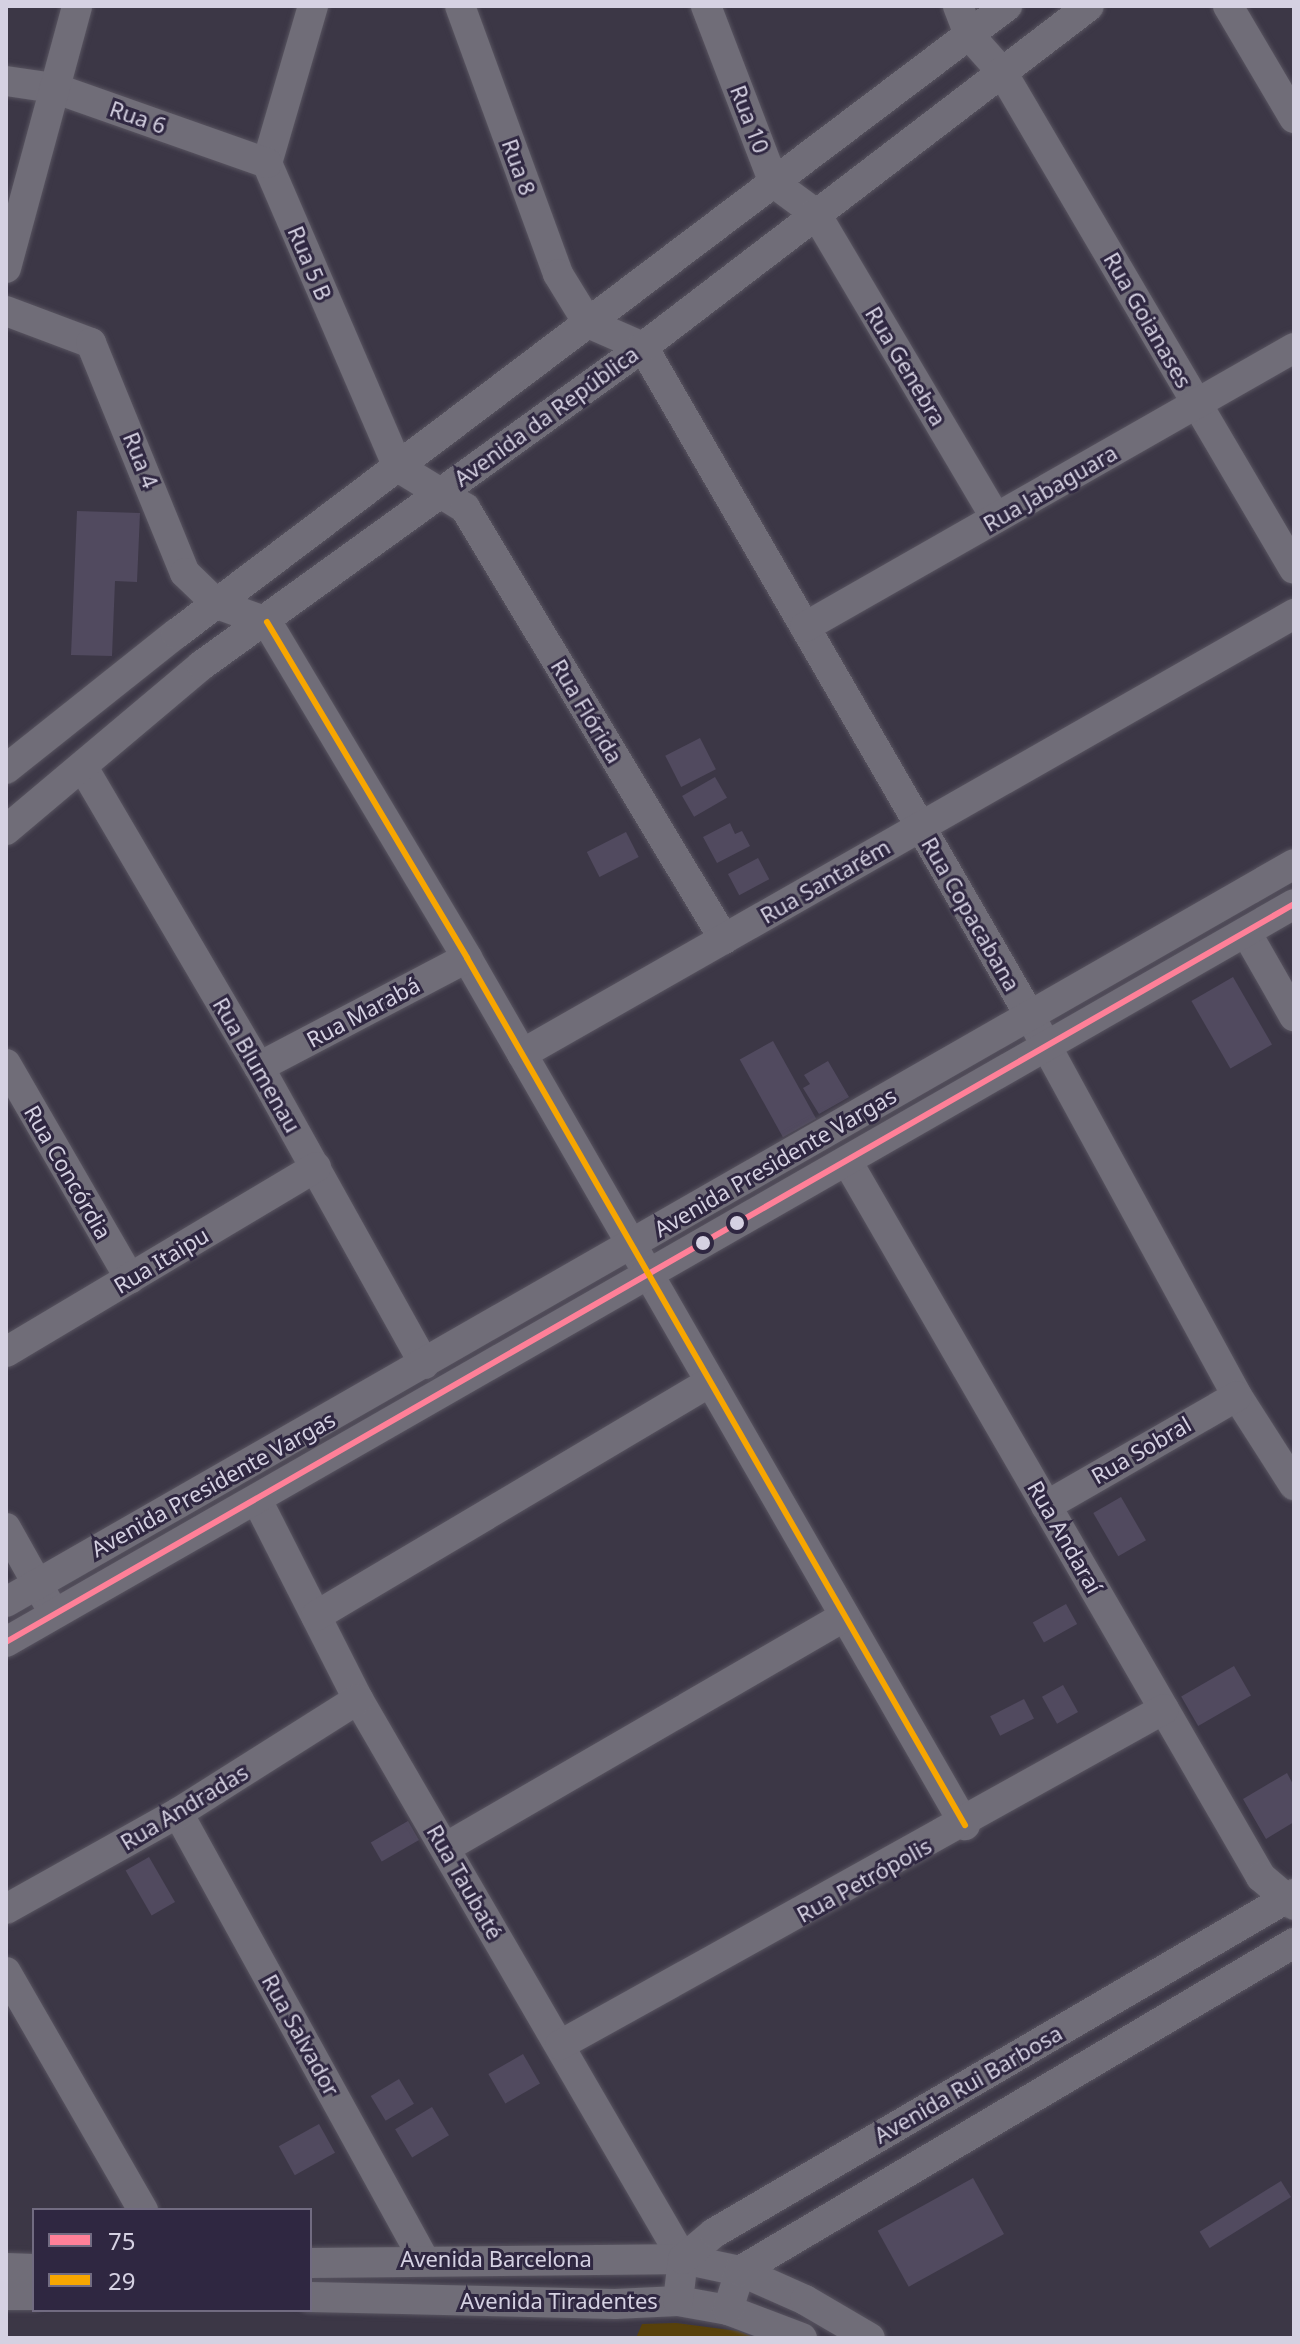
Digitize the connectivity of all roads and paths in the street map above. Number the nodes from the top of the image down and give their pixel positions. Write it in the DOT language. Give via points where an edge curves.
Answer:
graph roads {
  1 [pos="77,6"];
  2 [pos="313,6"];
  3 [pos="460,6"];
  4 [pos="706,6"];
  5 [pos="958,6"];
  6 [pos="1007,6"];
  7 [pos="1089,6"];
  8 [pos="1228,6"];
  9 [pos="969,35"];
  10 [pos="1002,72"];
  11 [pos="6,81"];
  12 [pos="54,88"];
  13 [pos="1294,118"];
  14 [pos="267,163"];
  15 [pos="774,183"];
  16 [pos="816,214"];
  17 [pos="6,268"];
  18 [pos="6,311"];
  19 [pos="588,323"];
  20 [pos="643,347"];
  21 [pos="1294,348"];
  22 [pos="1197,403"];
  23 [pos="398,467"];
  24 [pos="443,490"];
  25 [pos="996,518"];
  26 [pos="1294,569"];
  27 [pos="217,604"];
  28 [pos="1294,614"];
  29 [pos="267,622"];
  30 [pos="805,627"];
  31 [pos="6,769"];
  32 [pos="84,769"];
  33 [pos="921,827"];
  34 [pos="6,830"];
  35 [pos="1294,864"];
  36 [pos="1294,904"];
  37 [pos="1246,932"];
  38 [pos="724,939"];
  39 [pos="467,958"];
  40 [pos="1030,1016"];
  41 [pos="1294,1016"];
  42 [pos="1046,1046"];
  43 [pos="522,1054"];
  44 [pos="6,1064"];
  45 [pos="259,1067"];
  46 [pos="847,1161"];
  47 [pos="316,1167"];
  48 [pos="632,1245"];
  49 [pos="649,1275"];
  50 [pos="130,1279"];
  51 [pos="6,1352"];
  52 [pos="424,1364"];
  53 [pos="710,1382"];
  54 [pos="1237,1396"];
  55 [pos="1294,1485"];
  56 [pos="257,1500"];
  57 [pos="1046,1506"];
  58 [pos="6,1528"];
  59 [pos="37,1583"];
  60 [pos="6,1602"];
  61 [pos="53,1614"];
  62 [pos="316,1616"];
  63 [pos="845,1616"];
  64 [pos="6,1642"];
  65 [pos="358,1699"];
  66 [pos="1164,1709"];
  67 [pos="178,1813"];
  68 [pos="965,1825"];
  69 [pos="445,1848"];
  70 [pos="1292,1899"];
  71 [pos="6,1909"];
  72 [pos="1294,1943"];
  73 [pos="6,1972"];
  74 [pos="560,2045"];
  75 [pos="142,2208"];
  76 [pos="423,2258"];
  77 [pos="683,2259"];
  78 [pos="312,2263"];
  79 [pos="6,2268"];
  80 [pos="32,2269"];
  81 [pos="740,2271"];
  82 [pos="6,2295"];
  83 [pos="32,2295"];
  84 [pos="312,2297"];
  85 [pos="678,2301"];
  86 [pos="728,2310"];
  87 [pos="799,2337"];
  88 [pos="870,2338"];
  1 -- 12 [label="street"];
  2 -- 14 [label="street"];
  3 -- 19 [label="street, Rua 8" via="558,274"];
  4 -- 15 [label="street, Rua 10"];
  5 -- 9 [label="street"];
  6 -- 9 [label="street"];
  7 -- 10 [label="street, Avenida da República"];
  8 -- 13 [label="street"];
  9 -- 10 [label="street, Rua Goianases"];
  9 -- 15 [label="street"];
  10 -- 16 [label="street, Avenida da República"];
  10 -- 22 [label="street, Rua Goianases"];
  11 -- 12 [label="street, Rua 6"];
  12 -- 14 [label="street, Rua 6"];
  12 -- 17 [label="street"];
  14 -- 23 [label="street, Rua 5 B"];
  15 -- 16 [label="street"];
  15 -- 19 [label="street"];
  16 -- 20 [label="street, Avenida da República"];
  16 -- 25 [label="street, Rua Genebra"];
  18 -- 27 [label="street, Rua 4" via="91,343 98,352 185,573"];
  19 -- 20 [label="street"];
  19 -- 23 [label="street"];
  20 -- 24 [label="street, Avenida da República"];
  20 -- 30 [label="street, Rua Copacabana"];
  21 -- 22 [label="street, Rua Jabaguara"];
  22 -- 25 [label="street, Rua Jabaguara"];
  22 -- 26 [label="street, Rua Goianases"];
  23 -- 24 [label="street"];
  23 -- 27 [label="street"];
  24 -- 29 [label="street, Avenida da República"];
  24 -- 38 [label="street, Rua Flórida" via="465,508"];
  25 -- 30 [label="street, Rua Jabaguara"];
  27 -- 29 [label="street, Rua 4"];
  27 -- 31 [label="street"];
  28 -- 33 [label="street, Rua Santarém"];
  29 -- 32 [label="street, Avenida da República" via="202,665"];
  29 -- 39 [label="street"];
  30 -- 33 [label="street, Rua Copacabana"];
  32 -- 34 [label="street, Avenida da República"];
  32 -- 45 [label="street, Rua Blumenau"];
  33 -- 38 [label="street, Rua Santarém"];
  33 -- 40 [label="street, Rua Copacabana"];
  35 -- 40 [label="street, Avenida Presidente Vargas"];
  36 -- 37 [label="street, Avenida Presidente Vargas"];
  37 -- 41 [label="street"];
  37 -- 42 [label="street, Avenida Presidente Vargas"];
  38 -- 43 [label="street, Rua Santarém"];
  39 -- 43 [label="street"];
  39 -- 45 [label="street, Rua Marabá"];
  40 -- 42 [label="street, Rua Copacabana"];
  40 -- 48 [label="street, Avenida Presidente Vargas"];
  42 -- 46 [label="street, Avenida Presidente Vargas"];
  42 -- 54 [label="street, Rua Copacabana"];
  43 -- 48 [label="street"];
  44 -- 50 [label="street, Rua Concórdia"];
  45 -- 47 [label="street, Rua Blumenau"];
  46 -- 49 [label="street, Avenida Presidente Vargas"];
  46 -- 57 [label="street, Rua Andaraí"];
  47 -- 50 [label="street, Rua Itaipu"];
  47 -- 52 [label="street, Rua Blumenau"];
  48 -- 49 [label="street"];
  48 -- 52 [label="street, Avenida Presidente Vargas"];
  49 -- 53 [label="street"];
  49 -- 56 [label="street, Avenida Presidente Vargas"];
  50 -- 51 [label="street, Rua Itaipu"];
  52 -- 59 [label="street, Avenida Presidente Vargas"];
  53 -- 62 [label="street"];
  53 -- 63 [label="street"];
  54 -- 55 [label="street, Rua Copacabana"];
  54 -- 57 [label="street, Rua Sobral"];
  56 -- 61 [label="street, Avenida Presidente Vargas"];
  56 -- 62 [label="street, Rua Taubaté"];
  57 -- 66 [label="street, Rua Andaraí"];
  58 -- 59 [label="street"];
  59 -- 60 [label="street, Avenida Presidente Vargas"];
  59 -- 61 [label="street"];
  61 -- 64 [label="street, Avenida Presidente Vargas"];
  62 -- 65 [label="street, Rua Taubaté"];
  63 -- 68 [label="street"];
  63 -- 69 [label="street"];
  65 -- 67 [label="street, Rua Andradas"];
  65 -- 69 [label="street, Rua Taubaté"];
  66 -- 68 [label="street, Rua Petrópolis"];
  66 -- 70 [label="street, Rua Andaraí" via="1261,1877"];
  67 -- 71 [label="street, Rua Andradas"];
  67 -- 76 [label="street, Rua Salvador"];
  68 -- 74 [label="street, Rua Petrópolis"];
  69 -- 74 [label="street, Rua Taubaté"];
  70 -- 77 [label="street, Avenida Rui Barbosa" via="714,2233"];
  72 -- 81 [label="street, Avenida Rui Barbosa"];
  73 -- 75 [label="street"];
  74 -- 77 [label="street, Rua Taubaté"];
  76 -- 77 [label="street, Avenida Barcelona"];
  76 -- 78 [label="street, Avenida Barcelona"];
  77 -- 81 [label="street"];
  77 -- 85 [label="street"];
  79 -- 80 [label="street"];
  81 -- 86 [label="street"];
  81 -- 88 [label="street" via="805,2300"];
  82 -- 83 [label="street"];
  84 -- 85 [label="street, Avenida Tiradentes"];
  85 -- 86 [label="street, Avenida Tiradentes"];
  86 -- 87 [label="street, Avenida Tiradentes"];
}
